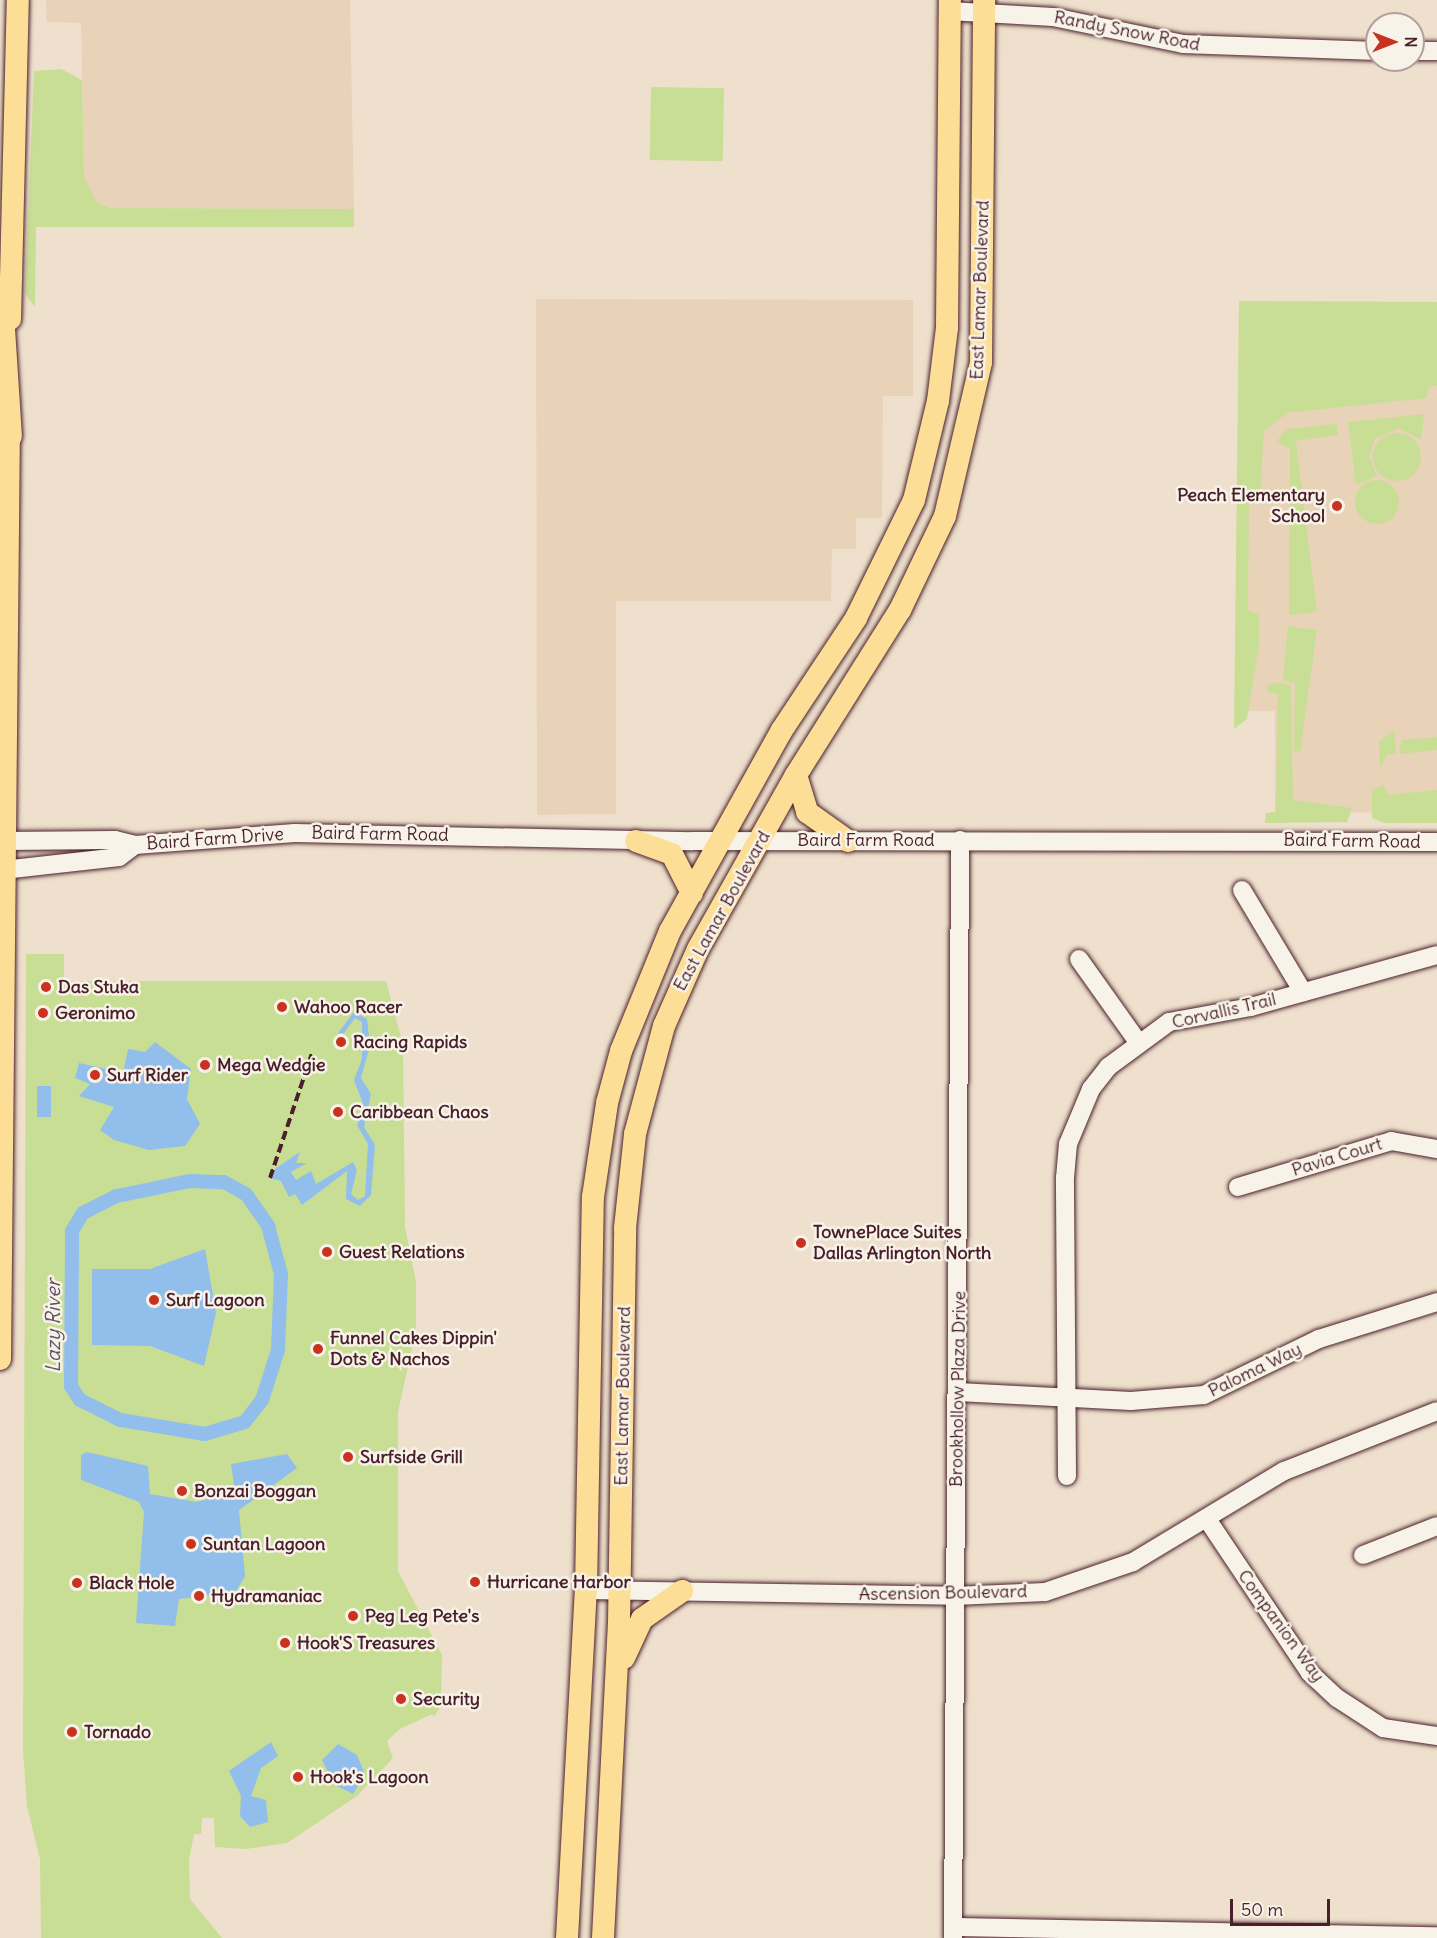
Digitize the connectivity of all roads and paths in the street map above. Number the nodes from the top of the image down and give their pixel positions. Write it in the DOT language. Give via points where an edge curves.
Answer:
graph roads {
  1 [pos="18,0"];
  2 [pos="950,5"];
  3 [pos="984,6"];
  4 [pos="1365,51"];
  5 [pos="0,298"];
  6 [pos="9,436"];
  7 [pos="914,500"];
  8 [pos="945,516"];
  9 [pos="6,725"];
  10 [pos="0,751"];
  11 [pos="796,775"];
  12 [pos="296,833"];
  13 [pos="960,840"];
  14 [pos="2,841"];
  15 [pos="636,841"];
  16 [pos="761,841"];
  17 [pos="849,841"];
  18 [pos="722,842"];
  19 [pos="1437,842"];
  20 [pos="135,845"];
  21 [pos="2,870"];
  22 [pos="1242,890"];
  23 [pos="692,894"];
  24 [pos="1437,955"];
  25 [pos="1079,959"];
  26 [pos="1303,992"];
  27 [pos="1138,1042"];
  28 [pos="1437,1149"];
  29 [pos="1238,1187"];
  30 [pos="593,1197"];
  31 [pos="627,1200"];
  32 [pos="1437,1302"];
  33 [pos="0,1359"];
  34 [pos="958,1392"];
  35 [pos="1066,1397"];
  36 [pos="1437,1411"];
  37 [pos="1067,1476"];
  38 [pos="1207,1520"];
  39 [pos="1437,1526"];
  40 [pos="1363,1555"];
  41 [pos="586,1590"];
  42 [pos="620,1590"];
  43 [pos="682,1591"];
  44 [pos="955,1596"];
  45 [pos="616,1688"];
  46 [pos="1437,1736"];
  47 [pos="953,1933"];
  48 [pos="1437,1936"];
  49 [pos="567,1938"];
  50 [pos="603,1938"];
  1 -- 6 [label="main road"];
  2 -- 3 [label="street, Randy Snow Road"];
  2 -- 7 [label="main road, East Lamar Boulevard" via="947,328 939,401"];
  3 -- 4 [label="street, Randy Snow Road" via="1077,20 1183,44"];
  3 -- 8 [label="main road, East Lamar Boulevard" via="981,362"];
  5 -- 6 [label="highway"];
  6 -- 9 [label="main road"];
  7 -- 8 [label="main road"];
  7 -- 18 [label="main road, East Lamar Boulevard" via="856,618 782,730"];
  8 -- 11 [label="main road, East Lamar Boulevard" via="900,610"];
  9 -- 10 [label="main road"];
  9 -- 14 [label="main road"];
  11 -- 16 [label="main road, East Lamar Boulevard"];
  11 -- 17 [label="main road" via="807,812"];
  12 -- 15 [label="street, Baird Farm Road"];
  12 -- 20 [label="street, Baird Farm Drive"];
  13 -- 17 [label="street, Baird Farm Road"];
  13 -- 19 [label="street, Baird Farm Road"];
  13 -- 34 [label="street, Brookhollow Plaza Drive"];
  14 -- 20 [label="street, Baird Farm Drive" via="115,840"];
  14 -- 21 [label="main road"];
  15 -- 18 [label="street, Baird Farm Road"];
  15 -- 23 [label="main road" via="672,854"];
  16 -- 17 [label="street, Baird Farm Road"];
  16 -- 18 [label="street, Baird Farm Road"];
  16 -- 31 [label="main road, East Lamar Boulevard" via="698,949 671,1006 640,1109"];
  18 -- 23 [label="main road, East Lamar Boulevard"];
  20 -- 21 [label="street, Baird Farm Drive" via="119,857"];
  21 -- 33 [label="main road"];
  22 -- 26 [label="street"];
  23 -- 30 [label="main road, East Lamar Boulevard" via="660,952 621,1051"];
  24 -- 26 [label="street, Corvallis Trail"];
  25 -- 27 [label="street"];
  26 -- 27 [label="street, Corvallis Trail" via="1169,1022"];
  27 -- 35 [label="street, Corvallis Trail" via="1091,1089 1068,1144"];
  28 -- 29 [label="street, Pavia Court" via="1390,1142"];
  30 -- 31 [label="main road"];
  30 -- 41 [label="main road, East Lamar Boulevard"];
  31 -- 42 [label="main road, East Lamar Boulevard"];
  32 -- 35 [label="street, Paloma Way" via="1319,1339 1204,1395 1172,1400"];
  34 -- 35 [label="street, Paloma Way"];
  34 -- 44 [label="street, Brookhollow Plaza Drive"];
  35 -- 37 [label="street, Corvallis Trail"];
  36 -- 38 [label="street, Ascension Boulevard" via="1284,1471"];
  38 -- 44 [label="street, Ascension Boulevard" via="1133,1562 1075,1584 1045,1592"];
  38 -- 46 [label="street, Companion Way" via="1310,1673 1337,1698 1383,1728"];
  39 -- 40 [label="street"];
  41 -- 42 [label="street, Ascension Boulevard"];
  41 -- 49 [label="main road, East Lamar Boulevard"];
  42 -- 43 [label="street, Ascension Boulevard"];
  42 -- 45 [label="main road, East Lamar Boulevard"];
  43 -- 44 [label="street, Ascension Boulevard"];
  43 -- 45 [label="main road" via="663,1600 629,1638"];
  44 -- 47 [label="street, Brookhollow Plaza Drive"];
  45 -- 50 [label="main road, East Lamar Boulevard"];
  47 -- 48 [label="street"];
}
